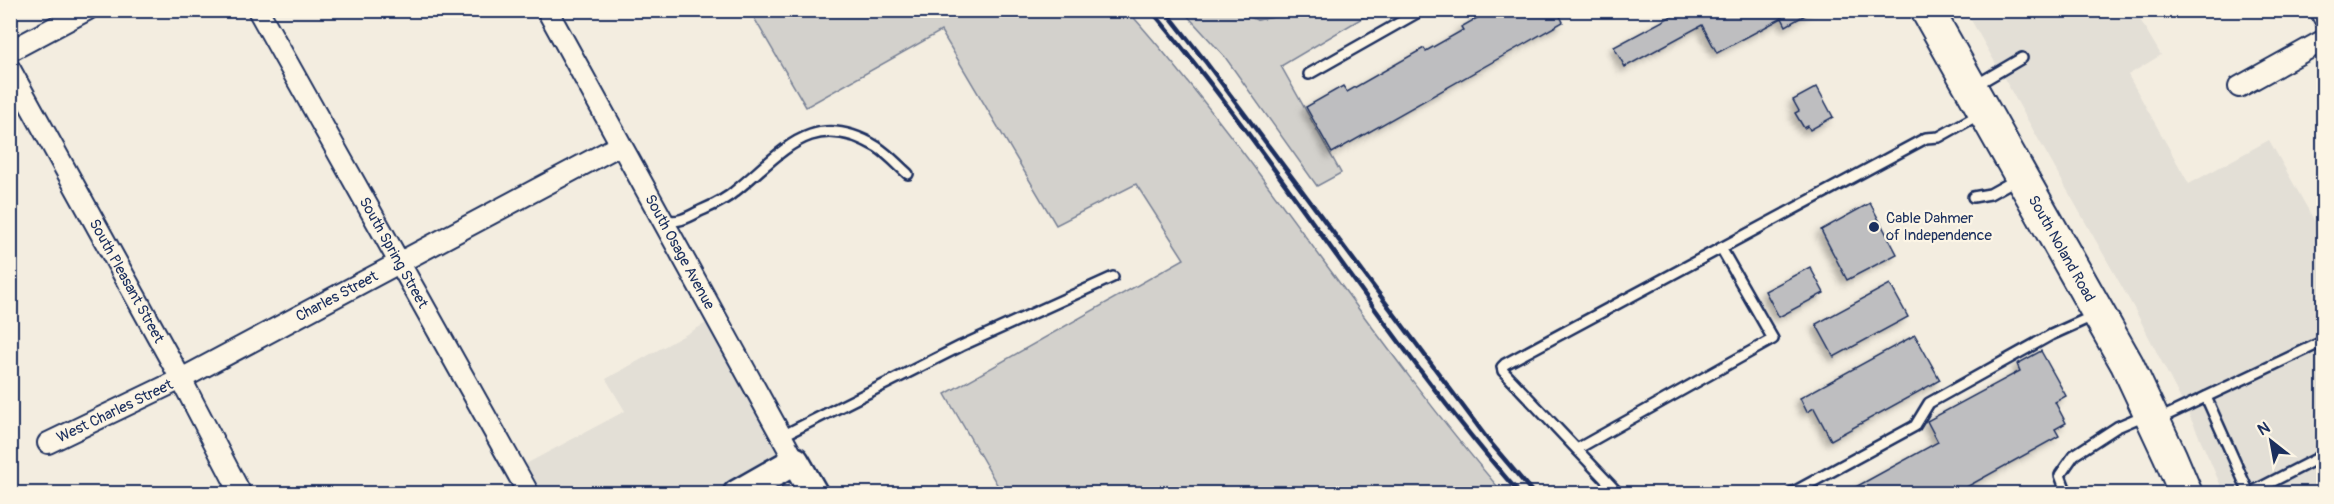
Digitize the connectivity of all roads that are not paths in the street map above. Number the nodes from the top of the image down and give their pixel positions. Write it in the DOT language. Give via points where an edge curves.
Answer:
graph roads {
  1 [pos="87,10"];
  2 [pos="258,10"];
  3 [pos="547,10"];
  4 [pos="1422,10"];
  5 [pos="1927,10"];
  6 [pos="2320,10"];
  7 [pos="2324,18"];
  8 [pos="2324,40"];
  9 [pos="10,51"];
  10 [pos="2022,58"];
  11 [pos="10,69"];
  12 [pos="1310,74"];
  13 [pos="2239,87"];
  14 [pos="1978,100"];
  15 [pos="620,145"];
  16 [pos="908,174"];
  17 [pos="2021,177"];
  18 [pos="1972,197"];
  19 [pos="659,216"];
  20 [pos="1721,248"];
  21 [pos="399,262"];
  22 [pos="1113,277"];
  23 [pos="2098,314"];
  24 [pos="2324,341"];
  25 [pos="181,379"];
  26 [pos="2206,397"];
  27 [pos="2152,417"];
  28 [pos="782,436"];
  29 [pos="48,443"];
  30 [pos="1577,449"];
  31 [pos="2324,454"];
  32 [pos="795,461"];
  33 [pos="2248,493"];
  34 [pos="241,494"];
  35 [pos="529,494"];
  36 [pos="737,494"];
  37 [pos="814,494"];
  38 [pos="1619,494"];
  39 [pos="1790,494"];
  40 [pos="2067,494"];
  41 [pos="2186,494"];
  1 -- 9 [label="street"];
  2 -- 21 [label="street, South Spring Street"];
  3 -- 15 [label="street, South Osage Avenue"];
  4 -- 12 [label="lane"];
  5 -- 14 [label="main road, South Noland Road"];
  6 -- 7 [label="street"];
  8 -- 13 [label="street"];
  10 -- 14 [label="lane"];
  11 -- 25 [label="street, South Pleasant Street"];
  14 -- 17 [label="main road, South Noland Road"];
  14 -- 20 [label="lane" via="1939,137 1926,138"];
  15 -- 19 [label="street, South Osage Avenue"];
  15 -- 21 [label="street, Charles Street"];
  16 -- 19 [label="lane" via="878,148 859,138 848,133 817,132 775,155 719,202 679,220"];
  17 -- 18 [label="lane" via="1990,194"];
  17 -- 23 [label="main road, South Noland Road"];
  19 -- 28 [label="street, South Osage Avenue"];
  20 -- 30 [label="lane" via="1773,339"];
  20 -- 30 [label="lane" via="1502,367"];
  21 -- 25 [label="street, Charles Street"];
  21 -- 35 [label="street, South Spring Street"];
  22 -- 28 [label="lane" via="971,341"];
  23 -- 27 [label="main road, South Noland Road"];
  23 -- 39 [label="lane" via="2051,335 1929,403 1915,426"];
  24 -- 26 [label="lane"];
  25 -- 29 [label="street, West Charles Street"];
  25 -- 34 [label="street, South Pleasant Street"];
  26 -- 27 [label="lane"];
  26 -- 33 [label="lane"];
  27 -- 40 [label="lane" via="2117,427 2074,455 2060,475"];
  27 -- 41 [label="main road, South Noland Road"];
  28 -- 32 [label="street, South Osage Avenue"];
  30 -- 38 [label="lane"];
  31 -- 33 [label="lane"];
  32 -- 36 [label="street"];
  32 -- 37 [label="street, South Osage Avenue"];
}
